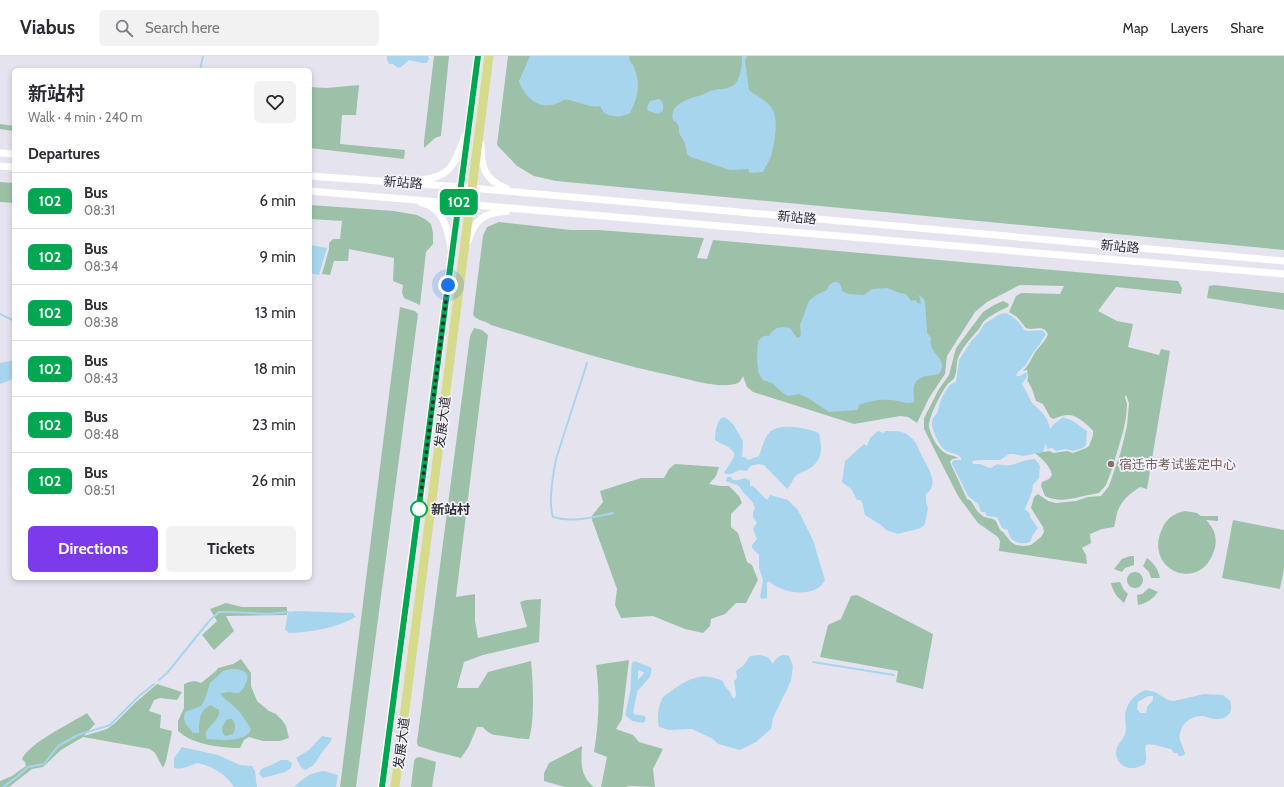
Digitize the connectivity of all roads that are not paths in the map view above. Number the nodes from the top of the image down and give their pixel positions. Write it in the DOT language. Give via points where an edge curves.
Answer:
graph roads {
  1 [pos="478,56"];
  2 [pos="489,56"];
  3 [pos="470,114"];
  4 [pos="481,116"];
  5 [pos="0,153"];
  6 [pos="12,154"];
  7 [pos="0,166"];
  8 [pos="12,167"];
  9 [pos="312,176"];
  10 [pos="389,181"];
  11 [pos="461,186"];
  12 [pos="472,188"];
  13 [pos="312,191"];
  14 [pos="534,193"];
  15 [pos="386,197"];
  16 [pos="459,203"];
  17 [pos="470,205"];
  18 [pos="529,210"];
  19 [pos="452,254"];
  20 [pos="464,256"];
  21 [pos="1284,261"];
  22 [pos="1284,274"];
  23 [pos="382,787"];
  24 [pos="395,787"];
  1 -- 3 [label="main road, 发展大道"];
  2 -- 4 [label="main road, 发展大道"];
  3 -- 10 [label="street" via="455,162 449,170 434,179"];
  3 -- 11 [label="main road, 发展大道"];
  4 -- 12 [label="main road, 发展大道"];
  4 -- 14 [label="street" via="481,154 487,175 498,185"];
  5 -- 6 [label="street"];
  7 -- 8 [label="street"];
  9 -- 10 [label="street, 新站路"];
  10 -- 11 [label="street, 新站路"];
  11 -- 12 [label="street, 新站路"];
  11 -- 16 [label="main road, 发展大道"];
  12 -- 14 [label="street, 新站路"];
  12 -- 17 [label="main road, 发展大道"];
  13 -- 15 [label="street, 新站路"];
  14 -- 21 [label="street, 新站路"];
  15 -- 16 [label="street, 新站路"];
  15 -- 19 [label="street" via="432,206 443,218"];
  16 -- 17 [label="street, 新站路"];
  16 -- 19 [label="main road, 发展大道"];
  17 -- 18 [label="street, 新站路"];
  17 -- 20 [label="main road, 发展大道"];
  18 -- 20 [label="street" via="494,212 484,216 476,223 470,234"];
  18 -- 22 [label="street, 新站路"];
  19 -- 23 [label="main road, 发展大道"];
  20 -- 24 [label="main road, 发展大道"];
}
